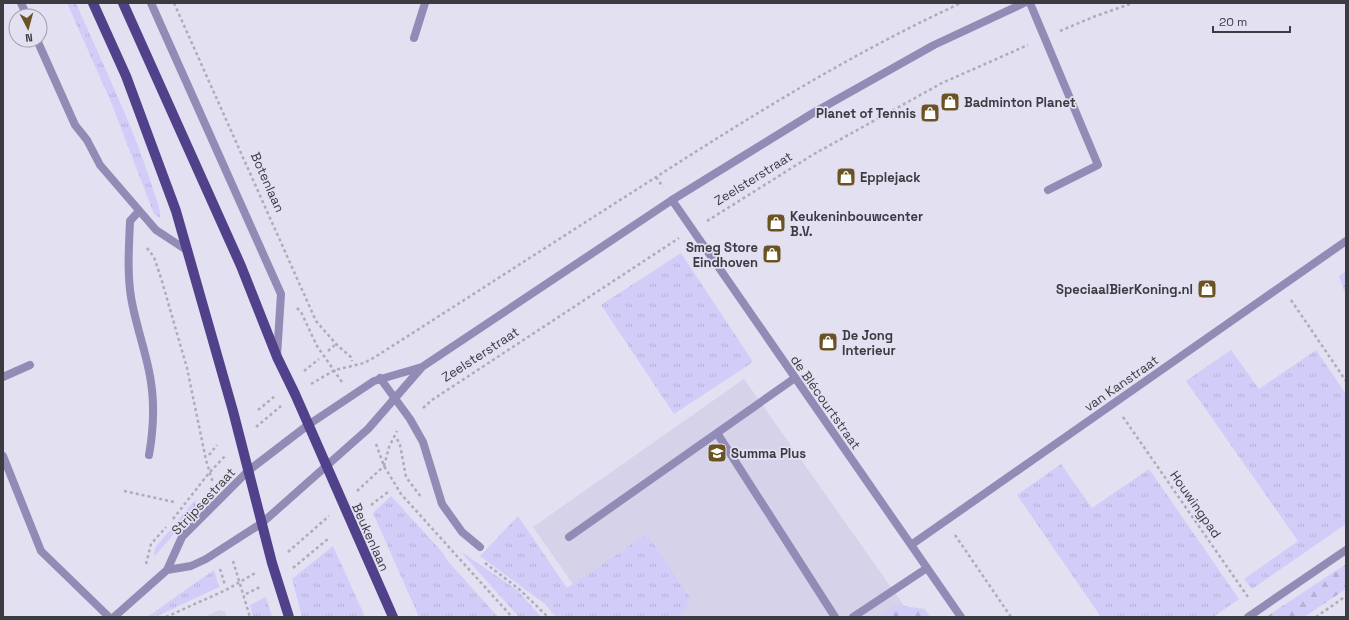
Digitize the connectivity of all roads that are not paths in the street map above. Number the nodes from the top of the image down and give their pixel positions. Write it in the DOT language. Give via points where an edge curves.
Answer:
graph roads {
  1 [pos="93,3"];
  2 [pos="123,3"];
  3 [pos="151,3"];
  4 [pos="425,3"];
  5 [pos="1024,3"];
  6 [pos="1030,3"];
  7 [pos="414,38"];
  8 [pos="41,48"];
  9 [pos="1048,190"];
  10 [pos="672,200"];
  11 [pos="139,211"];
  12 [pos="1346,241"];
  13 [pos="188,251"];
  14 [pos="277,357"];
  15 [pos="30,365"];
  16 [pos="422,367"];
  17 [pos="3,377"];
  18 [pos="380,378"];
  19 [pos="795,378"];
  20 [pos="396,399"];
  21 [pos="308,425"];
  22 [pos="717,433"];
  23 [pos="149,455"];
  24 [pos="3,456"];
  25 [pos="326,467"];
  26 [pos="248,471"];
  27 [pos="262,523"];
  28 [pos="569,537"];
  29 [pos="911,545"];
  30 [pos="480,547"];
  31 [pos="1346,550"];
  32 [pos="927,568"];
  33 [pos="167,570"];
  34 [pos="287,614"];
  35 [pos="109,617"];
  36 [pos="114,617"];
  37 [pos="393,617"];
  38 [pos="835,617"];
  39 [pos="853,617"];
  40 [pos="961,617"];
  41 [pos="1248,617"];
  1 -- 13 [label="main road" via="126,76 176,211"];
  2 -- 14 [label="main road" via="240,266"];
  3 -- 14 [label="street" via="281,294"];
  4 -- 7 [label="street"];
  5 -- 10 [label="street, Zeelsterstraat" via="928,49 813,113"];
  6 -- 9 [label="street" via="1098,165"];
  8 -- 11 [label="street" via="75,124 100,165"];
  10 -- 16 [label="street, Zeelsterstraat"];
  10 -- 19 [label="street, de Blécourtstraat"];
  11 -- 13 [label="street" via="156,230"];
  11 -- 23 [label="street" via="130,221 129,282 153,397"];
  12 -- 29 [label="street, van Kanstraat"];
  13 -- 26 [label="main road"];
  14 -- 21 [label="main road"];
  15 -- 17 [label="street"];
  16 -- 18 [label="street, Zeelsterstraat"];
  16 -- 20 [label="street, Zeelsterstraat"];
  18 -- 20 [label="street"];
  18 -- 21 [label="street, Zeelsterstraat"];
  19 -- 22 [label="street"];
  19 -- 29 [label="street, de Blécourtstraat"];
  20 -- 25 [label="street, Zeelsterstraat" via="368,429"];
  20 -- 30 [label="street" via="423,442 442,504 462,532"];
  21 -- 25 [label="main road, Beukenlaan"];
  21 -- 26 [label="street, Strijpsestraat"];
  22 -- 28 [label="street"];
  22 -- 38 [label="street"];
  24 -- 35 [label="street" via="41,551"];
  25 -- 27 [label="street, Zeelsterstraat"];
  25 -- 37 [label="main road, Beukenlaan"];
  26 -- 27 [label="main road"];
  26 -- 33 [label="street, Strijpsestraat" via="182,537"];
  27 -- 33 [label="street" via="206,560 191,566"];
  27 -- 34 [label="main road"];
  29 -- 32 [label="street, de Blécourtstraat"];
  31 -- 41 [label="street"];
  32 -- 39 [label="street"];
  32 -- 40 [label="street, de Blécourtstraat"];
  33 -- 36 [label="street, Strijpsestraat"];
}
